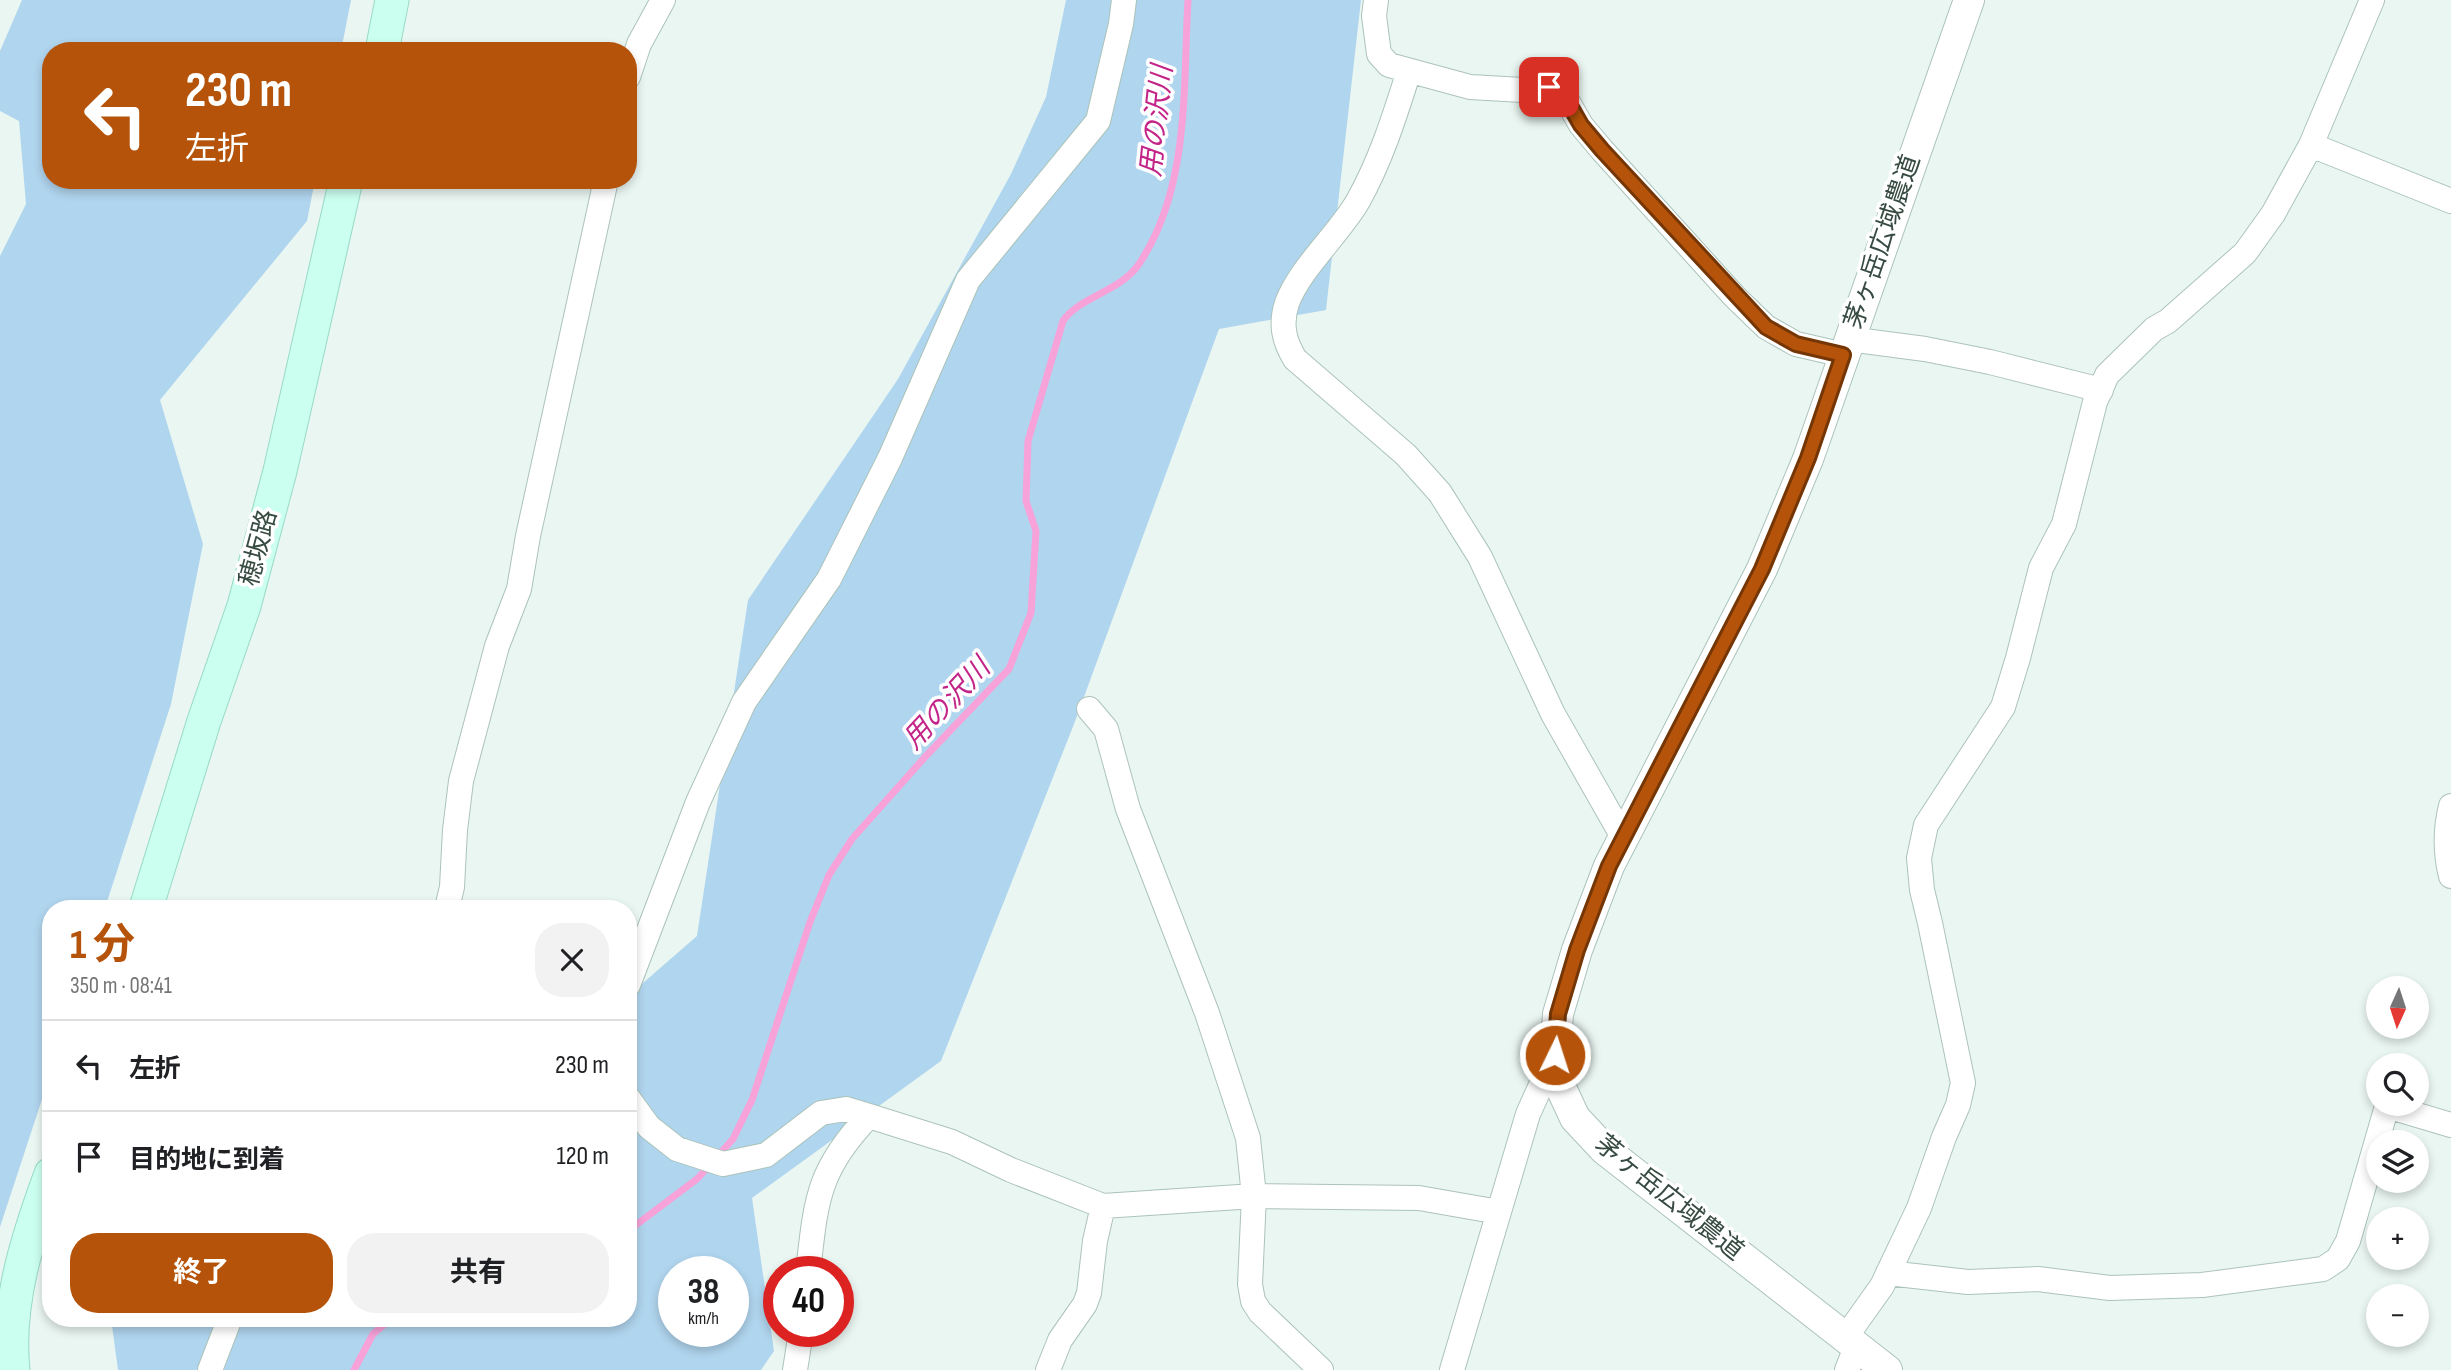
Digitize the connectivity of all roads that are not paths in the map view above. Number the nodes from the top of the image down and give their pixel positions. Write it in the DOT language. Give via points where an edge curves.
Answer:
graph roads {
  1 [pos="392,0"];
  2 [pos="663,0"];
  3 [pos="1124,0"];
  4 [pos="1376,0"];
  5 [pos="1969,0"];
  6 [pos="2372,0"];
  7 [pos="384,42"];
  8 [pos="637,50"];
  9 [pos="1409,71"];
  10 [pos="2311,145"];
  11 [pos="344,189"];
  12 [pos="604,189"];
  13 [pos="2451,201"];
  14 [pos="1846,346"];
  15 [pos="2101,390"];
  16 [pos="1089,709"];
  17 [pos="2451,806"];
  18 [pos="1623,838"];
  19 [pos="2451,876"];
  20 [pos="148,900"];
  21 [pos="449,900"];
  22 [pos="637,961"];
  23 [pos="1555,1055"];
  24 [pos="637,1110"];
  25 [pos="869,1116"];
  26 [pos="2451,1125"];
  27 [pos="1254,1196"];
  28 [pos="42,1201"];
  29 [pos="1103,1206"];
  30 [pos="1499,1212"];
  31 [pos="810,1256"];
  32 [pos="1888,1273"];
  33 [pos="227,1327"];
  34 [pos="799,1347"];
  35 [pos="1849,1352"];
  36 [pos="13,1370"];
  37 [pos="210,1370"];
  38 [pos="795,1370"];
  39 [pos="1048,1370"];
  40 [pos="1321,1370"];
  41 [pos="1452,1370"];
  42 [pos="1887,1370"];
  1 -- 7 [label="main road"];
  2 -- 8 [label="street"];
  3 -- 22 [label="street" via="1098,121 968,280 890,458 829,579 744,702 698,802"];
  4 -- 9 [label="street" via="1379,54 1389,65"];
  5 -- 14 [label="street, 茅ヶ岳広域農道"];
  6 -- 10 [label="street"];
  9 -- 14 [label="street" via="1469,87 1549,87 1565,97 1595,142 1766,327 1796,344"];
  9 -- 18 [label="street" via="1388,135 1358,201 1287,303 1285,343 1295,359 1406,455 1440,493 1480,557 1553,714"];
  10 -- 13 [label="street"];
  10 -- 15 [label="street" via="2273,214 2245,253 2154,329 2107,375"];
  11 -- 20 [label="main road, 穂坂路" via="244,607"];
  12 -- 21 [label="street" via="519,589 497,646 461,781"];
  14 -- 15 [label="street" via="1925,349"];
  14 -- 18 [label="street, 茅ヶ岳広域農道" via="1808,458 1762,569"];
  15 -- 32 [label="street" via="2064,524 2041,568 2003,706 1926,825 1919,858 1922,890 1963,1083 1919,1208"];
  16 -- 27 [label="street" via="1106,729 1128,809 1208,1013 1248,1138"];
  17 -- 19 [label="street" via="2446,855"];
  18 -- 23 [label="street, 茅ヶ岳広域農道" via="1577,950 1558,1014"];
  23 -- 30 [label="street" via="1528,1114"];
  23 -- 35 [label="street, 茅ヶ岳広域農道" via="1562,1090 1575,1118 1605,1150"];
  24 -- 25 [label="street" via="649,1127 677,1149 723,1164 766,1155 821,1112 846,1109"];
  25 -- 29 [label="street" via="953,1142"];
  25 -- 31 [label="street" via="847,1139 827,1171 816,1206"];
  26 -- 32 [label="street" via="2388,1106 2348,1241 2337,1259 2323,1269 2202,1285 2110,1289 2038,1279 1968,1282"];
  27 -- 29 [label="street"];
  27 -- 30 [label="street" via="1419,1198"];
  27 -- 40 [label="street" via="1252,1301"];
  28 -- 36 [label="main road" via="17,1291"];
  29 -- 39 [label="street" via="1090,1293 1060,1340"];
  30 -- 41 [label="street"];
  32 -- 35 [label="street"];
  33 -- 37 [label="street"];
  34 -- 38 [label="street"];
  35 -- 42 [label="street, 茅ヶ岳広域農道"];
}
